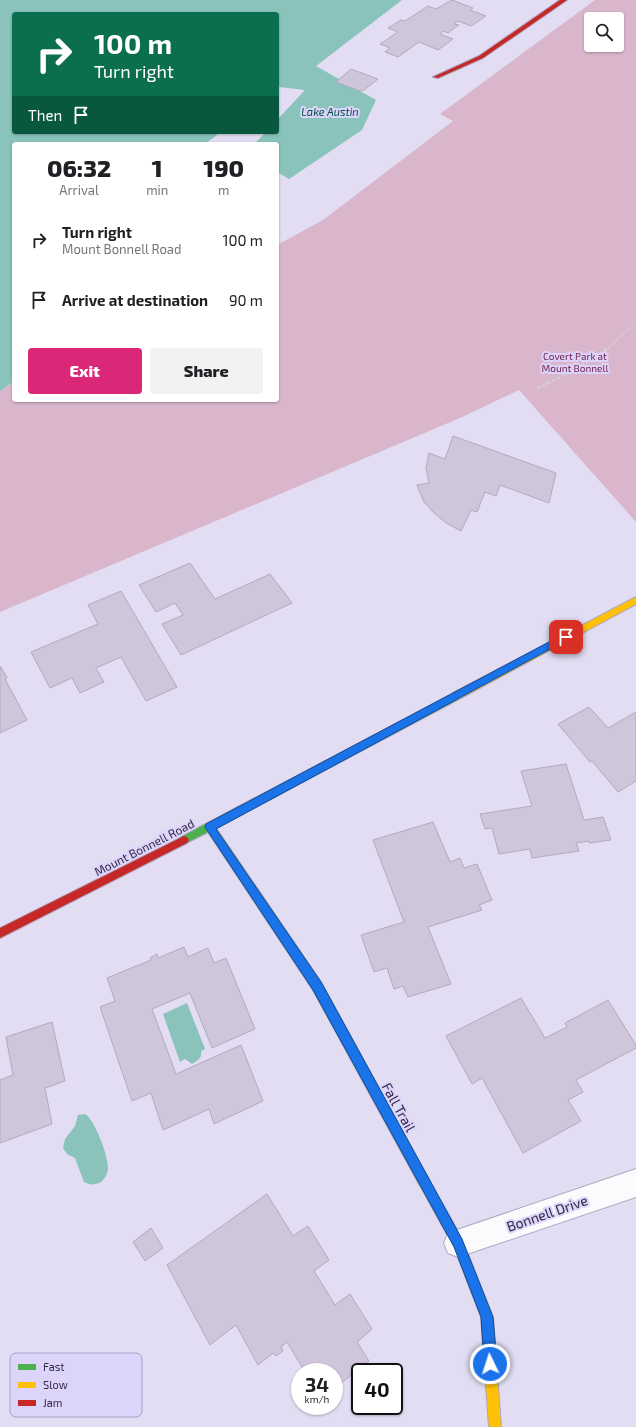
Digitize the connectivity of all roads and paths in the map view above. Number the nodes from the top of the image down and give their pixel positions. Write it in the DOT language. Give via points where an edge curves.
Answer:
graph roads {
  1 [pos="564,0"];
  2 [pos="436,77"];
  3 [pos="636,322"];
  4 [pos="537,388"];
  5 [pos="636,600"];
  6 [pos="210,827"];
  7 [pos="0,933"];
  8 [pos="636,1183"];
  9 [pos="458,1243"];
  10 [pos="495,1427"];
  1 -- 2 [label="street" via="481,57"];
  3 -- 4 [label="path" via="603,353"];
  5 -- 6 [label="street, Mount Bonnell Road"];
  6 -- 7 [label="street, Mount Bonnell Road"];
  6 -- 9 [label="street, Fall Trail" via="317,986"];
  8 -- 9 [label="street, Bonnell Drive"];
  9 -- 10 [label="street, Fall Trail" via="487,1317"];
}
